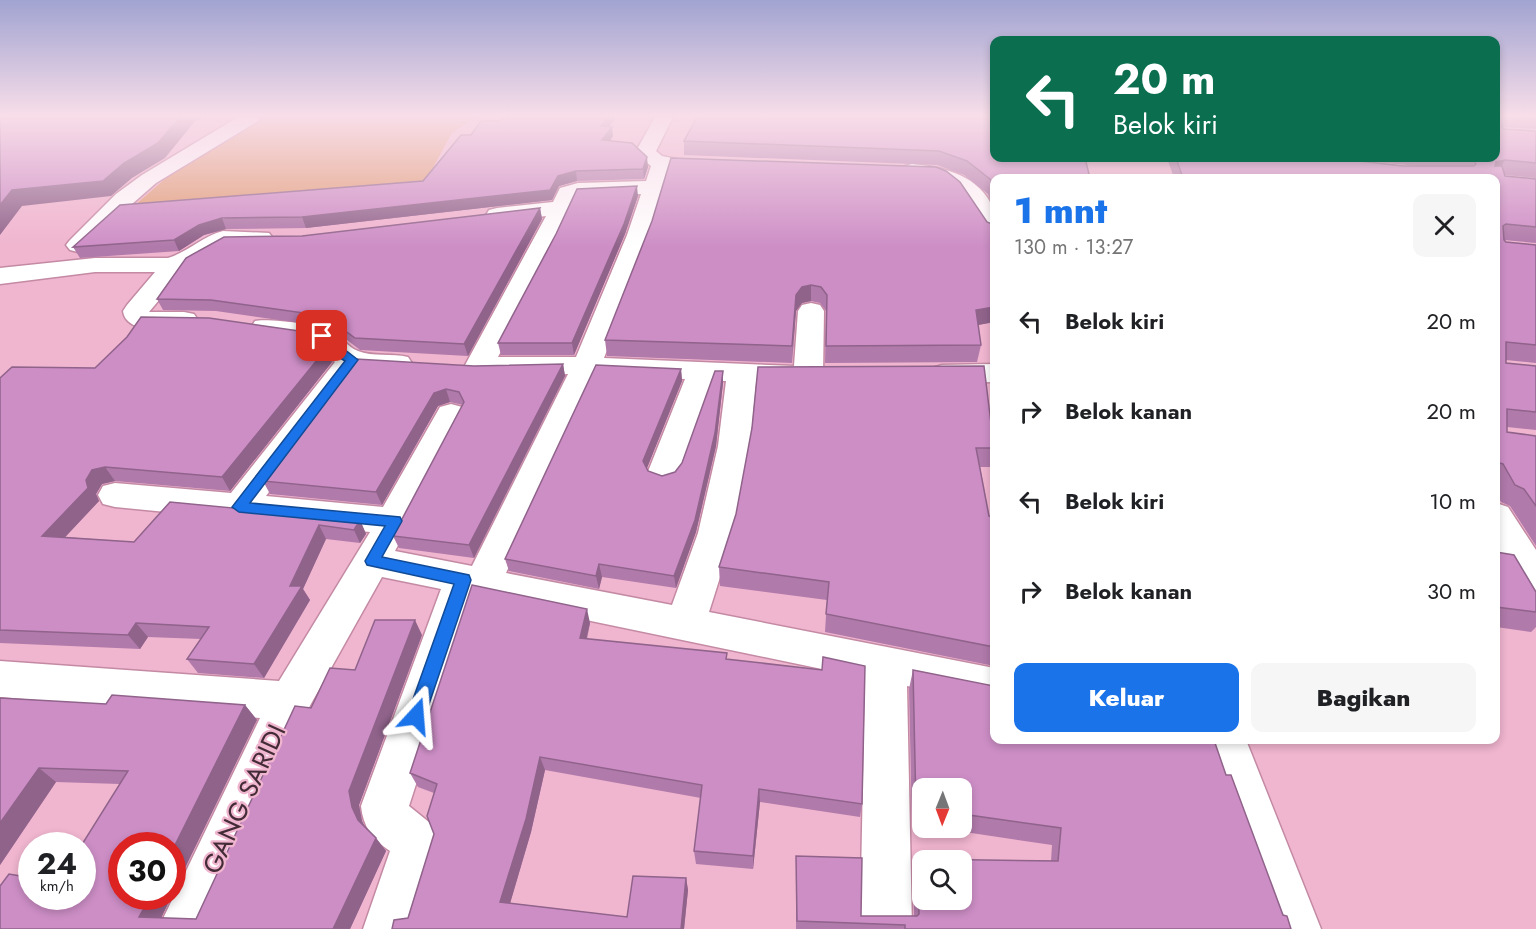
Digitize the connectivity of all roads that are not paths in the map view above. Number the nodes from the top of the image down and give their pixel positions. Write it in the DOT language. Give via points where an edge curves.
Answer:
graph roads {
  1 [pos="180,160"];
  2 [pos="655,160"];
  3 [pos="662,163"];
  4 [pos="696,165"];
  5 [pos="891,170"];
  6 [pos="654,187"];
  7 [pos="986,199"];
  8 [pos="561,208"];
  9 [pos="990,215"];
  10 [pos="479,217"];
  11 [pos="278,238"];
  12 [pos="176,264"];
  13 [pos="49,269"];
  14 [pos="0,276"];
  15 [pos="811,311"];
  16 [pos="207,321"];
  17 [pos="238,324"];
  18 [pos="352,360"];
  19 [pos="421,364"];
  20 [pos="587,366"];
  21 [pos="703,372"];
  22 [pos="990,373"];
  23 [pos="742,374"];
  24 [pos="917,375"];
  25 [pos="452,414"];
  26 [pos="664,474"];
  27 [pos="115,495"];
  28 [pos="239,507"];
  29 [pos="394,521"];
  30 [pos="1511,525"];
  31 [pos="372,561"];
  32 [pos="472,582"];
  33 [pos="1536,582"];
  34 [pos="685,625"];
  35 [pos="886,665"];
  36 [pos="0,680"];
  37 [pos="990,685"];
  38 [pos="290,701"];
  39 [pos="1226,744"];
  40 [pos="184,929"];
  41 [pos="389,929"];
  42 [pos="886,929"];
  43 [pos="1295,929"];
  1 -- 13 [label="street" via="149,179"];
  2 -- 3 [label="street"];
  3 -- 4 [label="street"];
  3 -- 6 [label="street"];
  5 -- 7 [label="street" via="950,176"];
  6 -- 8 [label="street" via="578,189 568,193"];
  6 -- 20 [label="street" via="639,236"];
  7 -- 9 [label="street"];
  8 -- 10 [label="street"];
  8 -- 20 [label="street" via="466,366"];
  11 -- 12 [label="street" via="223,238"];
  12 -- 13 [label="street" via="95,264"];
  12 -- 16 [label="street" via="136,311 137,317"];
  13 -- 14 [label="street"];
  15 -- 23 [label="street" via="819,375"];
  17 -- 18 [label="street" via="322,336"];
  18 -- 19 [label="street"];
  18 -- 28 [label="street"];
  20 -- 21 [label="street"];
  20 -- 32 [label="street"];
  21 -- 23 [label="street"];
  21 -- 26 [label="street"];
  22 -- 24 [label="street"];
  23 -- 34 [label="street" via="734,446 716,533"];
  25 -- 29 [label="street, GANG SARIDI"];
  27 -- 28 [label="street"];
  28 -- 29 [label="street"];
  29 -- 31 [label="street, GANG SARIDI"];
  30 -- 33 [label="street"];
  31 -- 32 [label="street"];
  31 -- 38 [label="street, GANG SARIDI"];
  32 -- 34 [label="street"];
  32 -- 41 [label="street" via="385,806 388,823 410,836 416,846"];
  34 -- 35 [label="street"];
  35 -- 37 [label="street"];
  35 -- 42 [label="street"];
  36 -- 38 [label="street"];
  38 -- 40 [label="street, GANG SARIDI"];
  39 -- 43 [label="street"];
}
